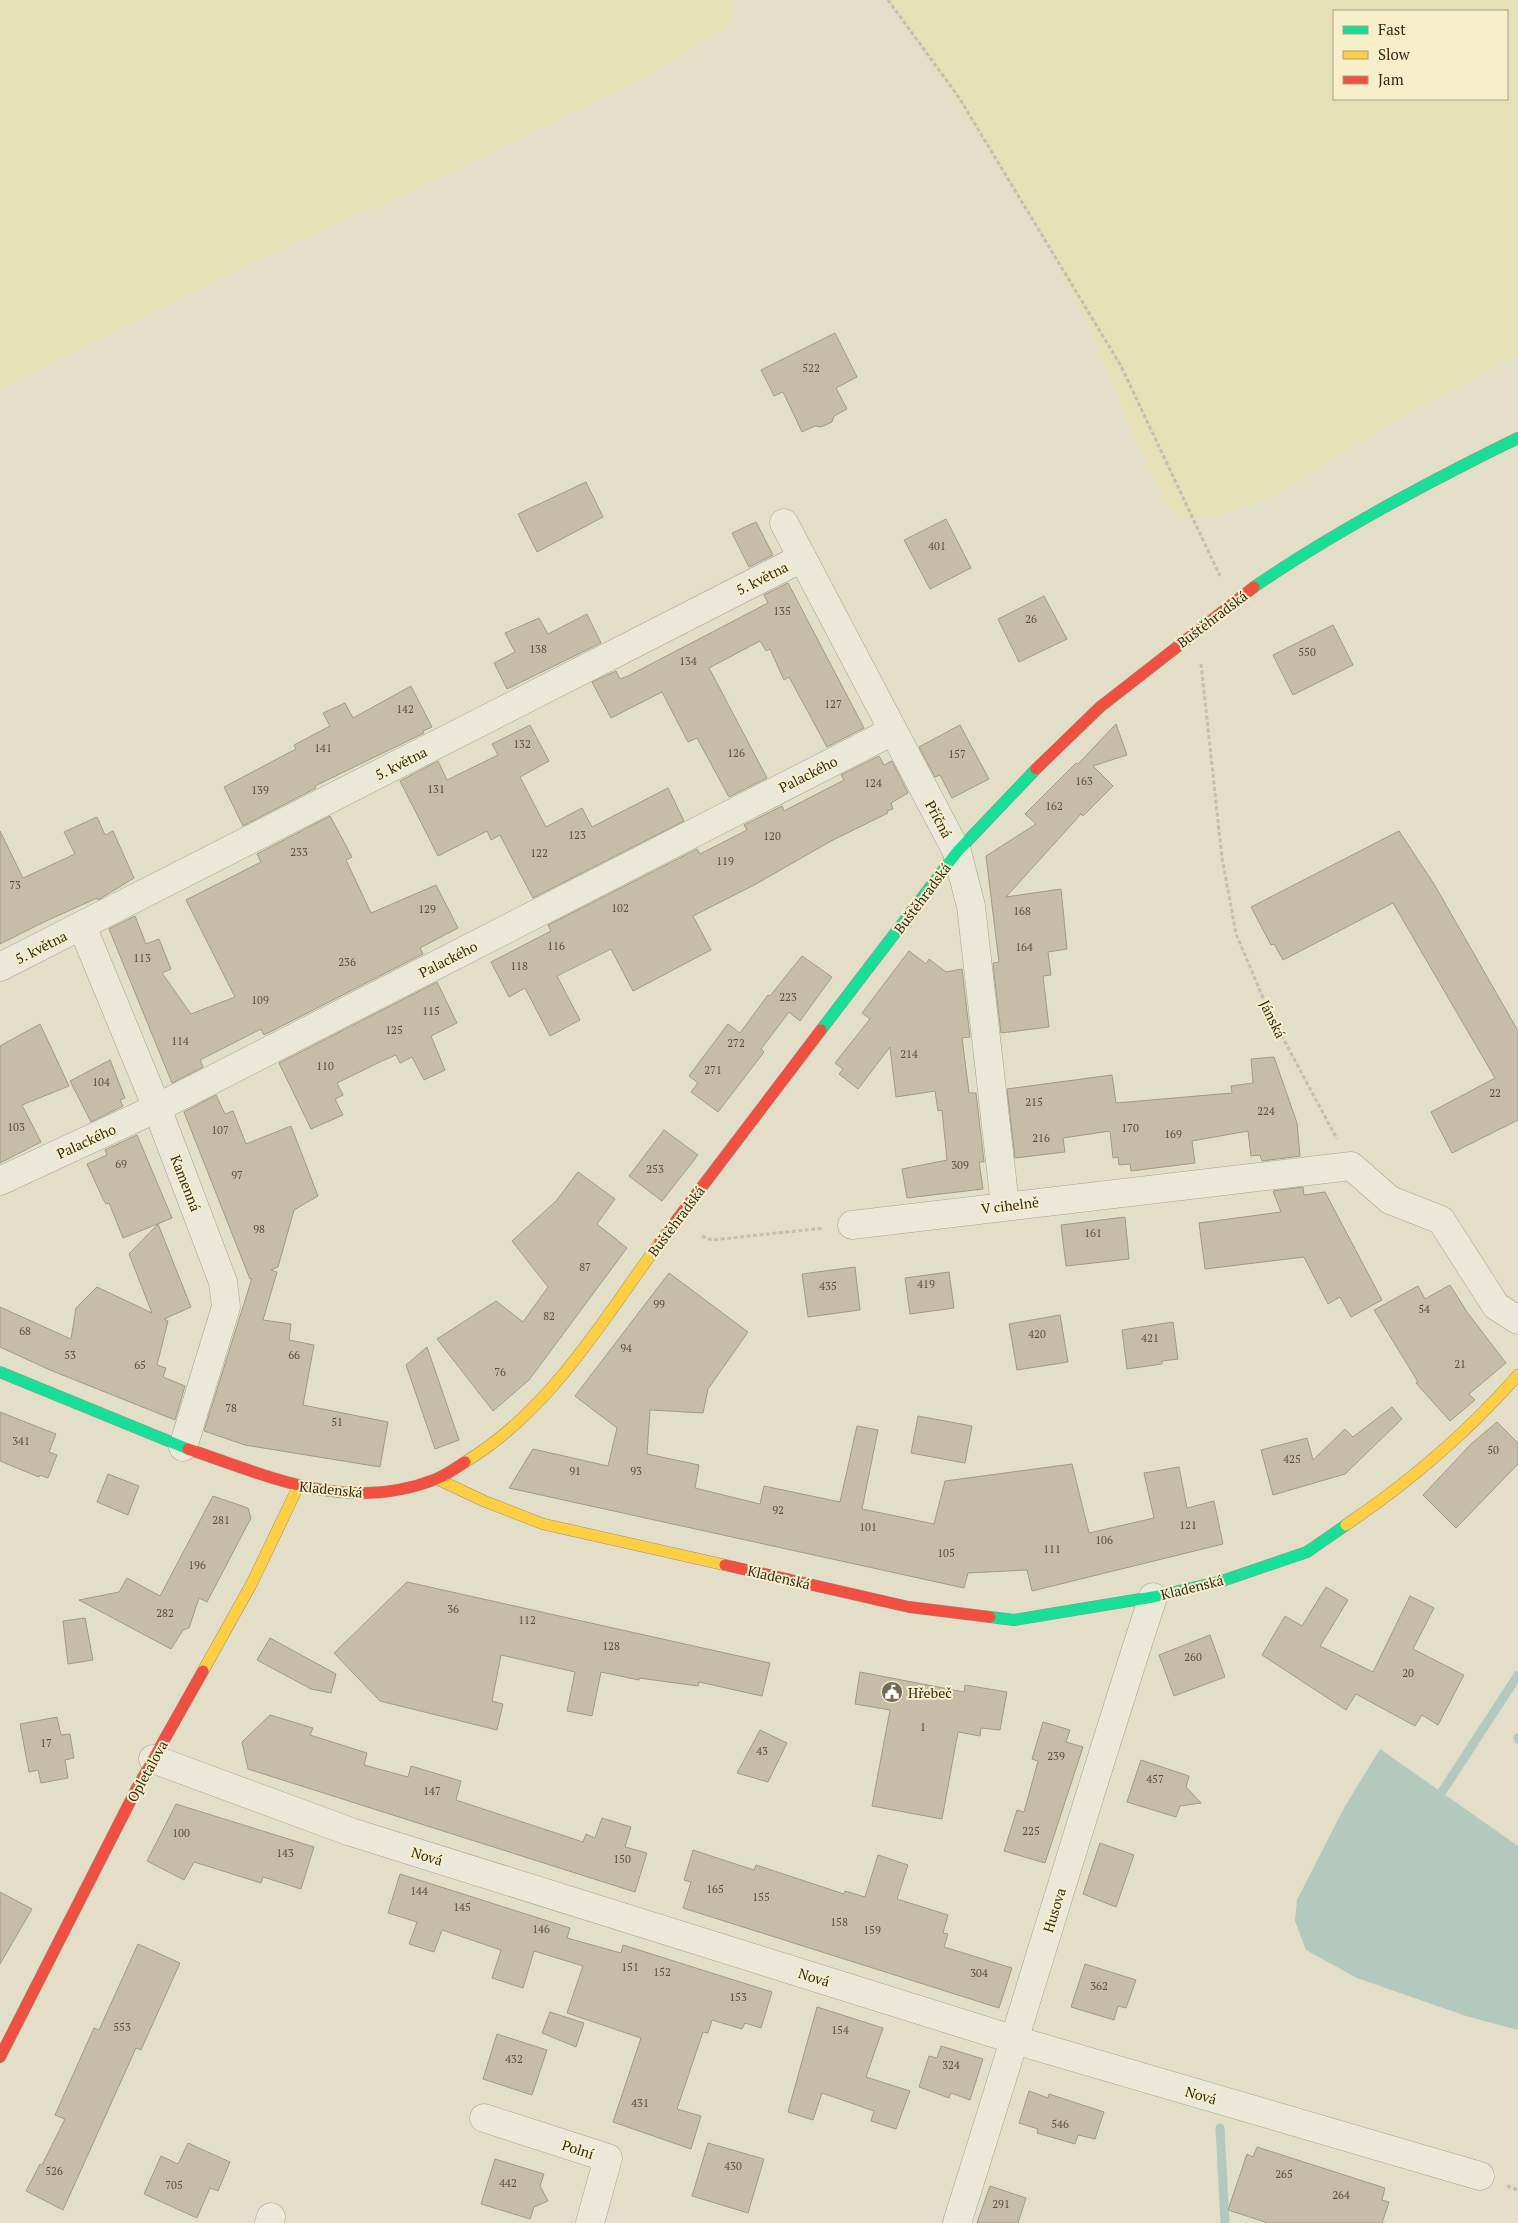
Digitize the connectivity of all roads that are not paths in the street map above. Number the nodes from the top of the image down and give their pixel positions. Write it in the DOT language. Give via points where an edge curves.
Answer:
graph roads {
  1 [pos="1518,438"];
  2 [pos="784,522"];
  3 [pos="802,558"];
  4 [pos="893,731"];
  5 [pos="957,852"];
  6 [pos="82,926"];
  7 [pos="0,967"];
  8 [pos="157,1108"];
  9 [pos="0,1182"];
  10 [pos="1005,1205"];
  11 [pos="852,1225"];
  12 [pos="1518,1320"];
  13 [pos="0,1372"];
  14 [pos="1518,1375"];
  15 [pos="183,1447"];
  16 [pos="437,1479"];
  17 [pos="298,1488"];
  18 [pos="1153,1597"];
  19 [pos="154,1759"];
  20 [pos="1015,2040"];
  21 [pos="0,2057"];
  22 [pos="484,2118"];
  23 [pos="1480,2176"];
  24 [pos="590,2223"];
  25 [pos="957,2223"];
  1 -- 5 [label="street, Buštěhradská" via="1302,554 1232,602 1100,707"];
  2 -- 3 [label="street, Příčná"];
  3 -- 4 [label="street, Příčná"];
  3 -- 6 [label="street, 5. května"];
  4 -- 5 [label="street, Příčná"];
  4 -- 8 [label="street, Palackého"];
  5 -- 10 [label="street, Příčná" via="971,906"];
  5 -- 16 [label="street, Buštěhradská" via="674,1223 568,1368 536,1404 487,1449"];
  6 -- 7 [label="street, 5. května"];
  6 -- 8 [label="street, Kamenná"];
  8 -- 9 [label="street, Palackého"];
  8 -- 15 [label="street, Kamenná" via="223,1282 226,1307"];
  10 -- 11 [label="street, V cihelně"];
  10 -- 12 [label="street, V cihelně" via="1351,1166 1390,1200 1441,1220 1496,1306"];
  13 -- 15 [label="street, Kladenská"];
  14 -- 18 [label="street, Kladenská" via="1492,1405 1389,1496 1308,1552 1222,1581"];
  15 -- 17 [label="street, Kladenská"];
  16 -- 17 [label="street, Kladenská" via="397,1491 355,1494"];
  16 -- 18 [label="street, Kladenská" via="543,1524 909,1607 1014,1620"];
  17 -- 19 [label="street, Opletalova" via="252,1583"];
  18 -- 20 [label="street, Husova" via="1087,1799"];
  19 -- 20 [label="street, Nová" via="351,1832"];
  19 -- 21 [label="street, Opletalova"];
  20 -- 23 [label="street, Nová"];
  20 -- 25 [label="street, Husova"];
  22 -- 24 [label="street, Polní" via="608,2158"];
}
